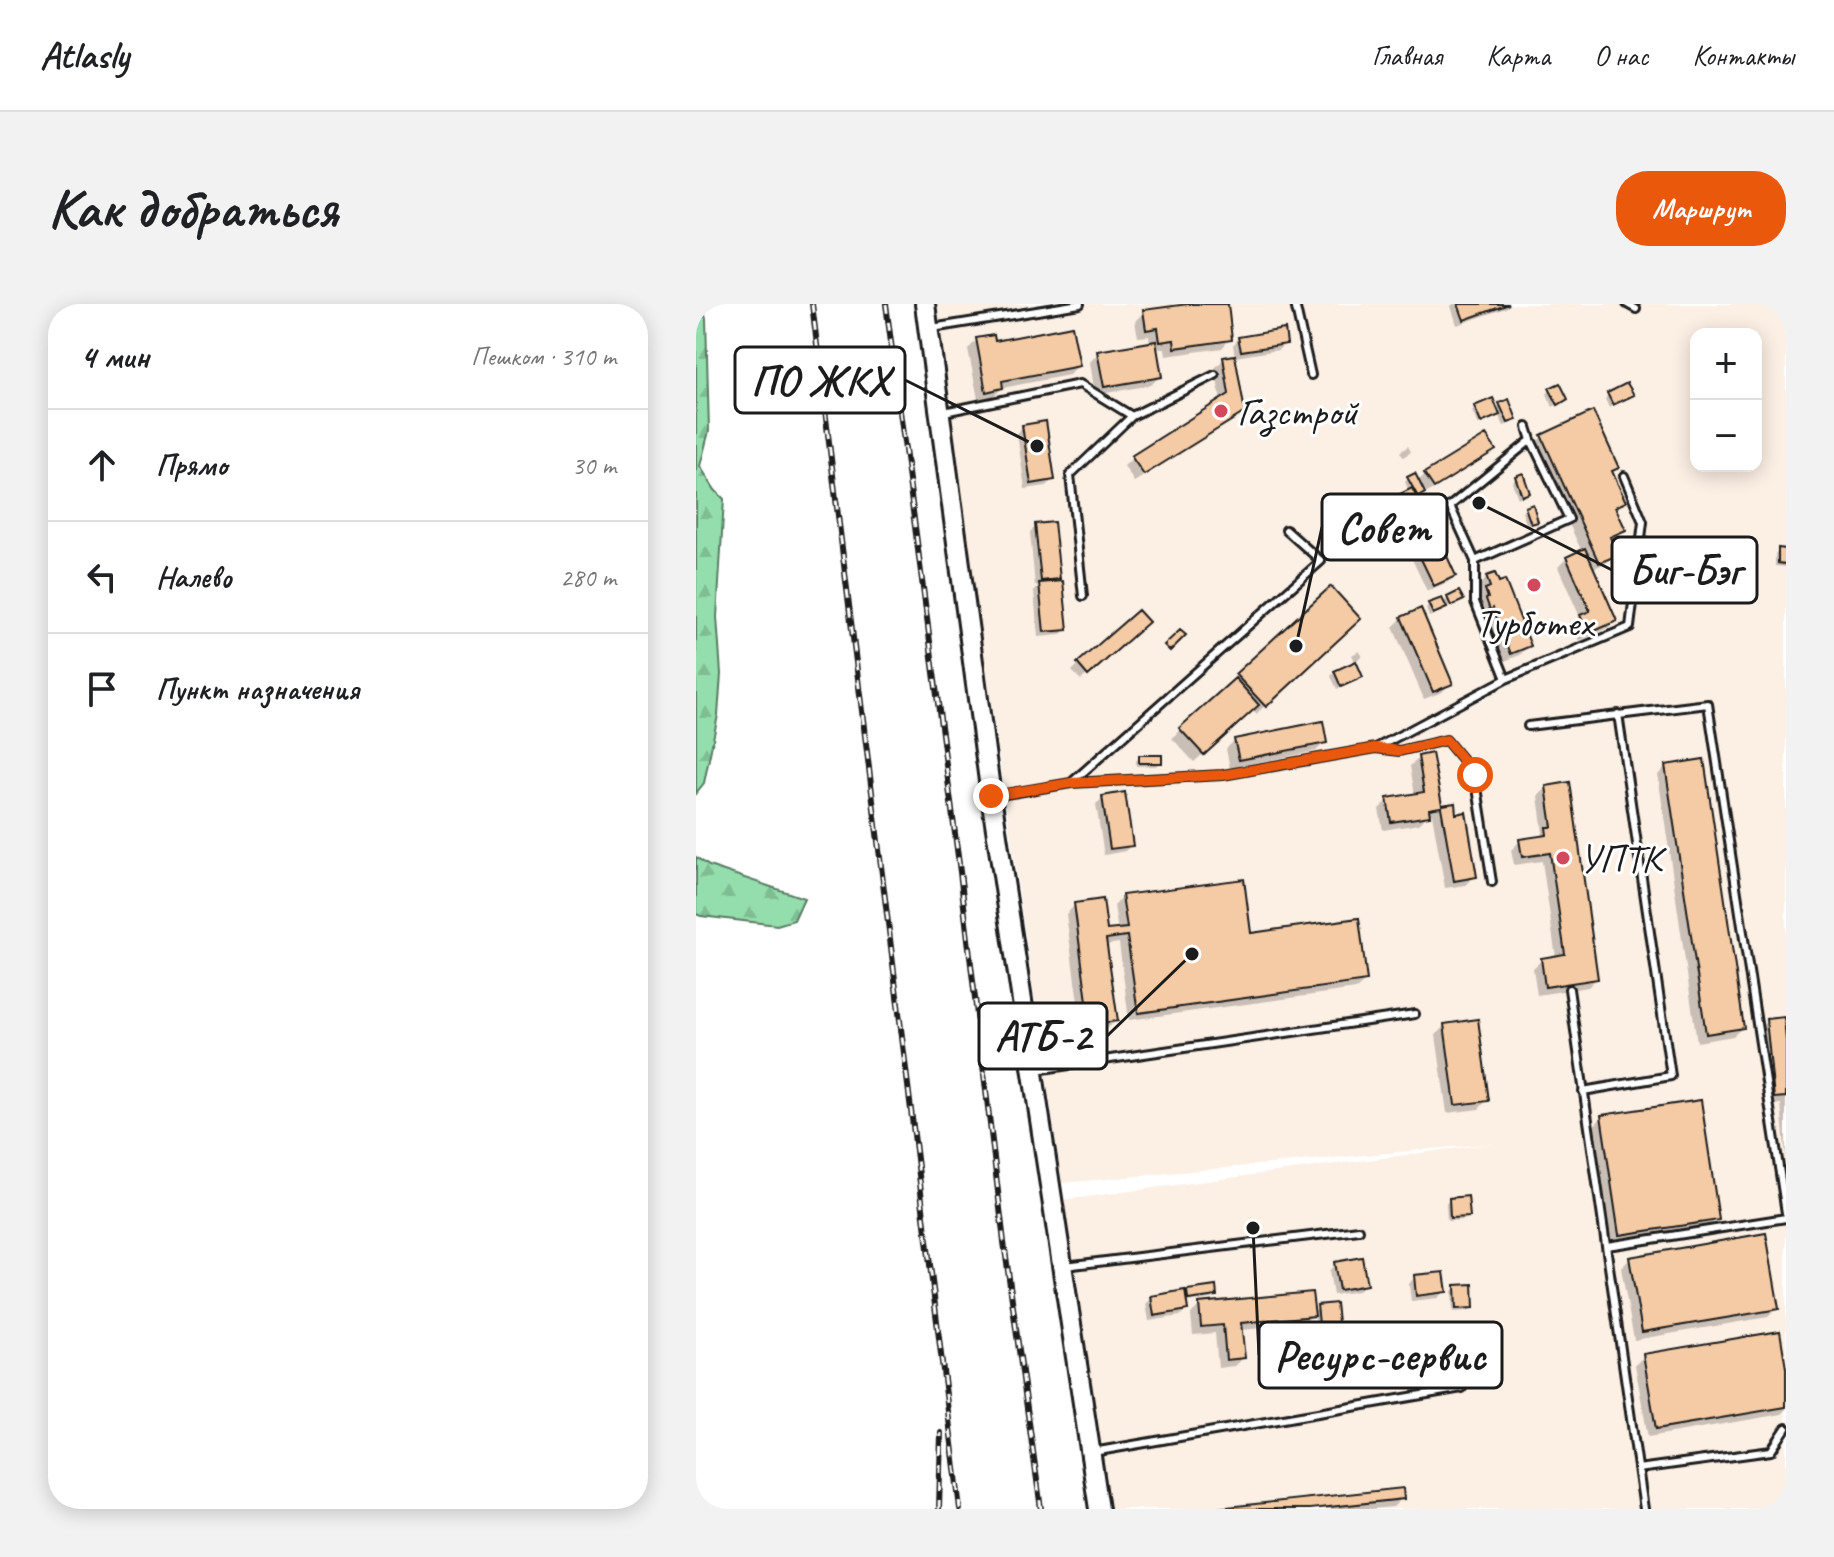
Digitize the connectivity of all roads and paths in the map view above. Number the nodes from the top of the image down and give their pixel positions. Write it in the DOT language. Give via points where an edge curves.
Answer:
graph roads {
  1 [pos="925,304"];
  2 [pos="1080,304"];
  3 [pos="1295,304"];
  4 [pos="1627,304"];
  5 [pos="1636,309"];
  6 [pos="929,329"];
  7 [pos="1215,375"];
  8 [pos="1311,375"];
  9 [pos="940,412"];
  10 [pos="1132,416"];
  11 [pos="1527,427"];
  12 [pos="1531,440"];
  13 [pos="1624,476"];
  14 [pos="1450,506"];
  15 [pos="1286,530"];
  16 [pos="1380,537"];
  17 [pos="1475,561"];
  18 [pos="1083,596"];
  19 [pos="1506,679"];
  20 [pos="1618,714"];
  21 [pos="1528,726"];
  22 [pos="1376,748"];
  23 [pos="1071,783"];
  24 [pos="991,796"];
  25 [pos="1492,882"];
  26 [pos="1569,989"];
  27 [pos="1415,1014"];
  28 [pos="1032,1071"];
  29 [pos="1583,1091"];
  30 [pos="1786,1216"];
  31 [pos="1359,1230"];
  32 [pos="1607,1246"];
  33 [pos="1062,1267"];
  34 [pos="1462,1388"];
  35 [pos="1786,1428"];
  36 [pos="1090,1452"];
  37 [pos="1638,1469"];
  38 [pos="1099,1509"];
  39 [pos="1644,1509"];
  1 -- 6 [label="street"];
  2 -- 6 [label="lane"];
  3 -- 8 [label="lane"];
  4 -- 5 [label="lane"];
  6 -- 9 [label="street"];
  7 -- 10 [label="lane"];
  9 -- 10 [label="lane" via="1080,384"];
  9 -- 24 [label="street"];
  10 -- 18 [label="lane" via="1070,475"];
  11 -- 12 [label="lane"];
  12 -- 14 [label="lane"];
  12 -- 17 [label="lane" via="1569,519"];
  13 -- 19 [label="lane" via="1643,522 1630,627"];
  14 -- 16 [label="lane"];
  14 -- 17 [label="lane"];
  15 -- 23 [label="lane" via="1321,561"];
  17 -- 19 [label="lane" via="1475,602"];
  19 -- 22 [label="lane"];
  20 -- 21 [label="lane"];
  20 -- 29 [label="lane" via="1671,1076"];
  20 -- 30 [label="lane" via="1708,704"];
  22 -- 23 [label="lane" via="1223,775"];
  22 -- 25 [label="lane" via="1399,751 1446,740 1475,775"];
  23 -- 24 [label="lane"];
  24 -- 28 [label="street"];
  26 -- 29 [label="lane"];
  27 -- 28 [label="lane"];
  28 -- 33 [label="street"];
  29 -- 32 [label="lane"];
  30 -- 32 [label="lane"];
  31 -- 33 [label="lane"];
  32 -- 37 [label="lane"];
  33 -- 36 [label="street"];
  34 -- 36 [label="lane"];
  35 -- 37 [label="lane" via="1771,1451"];
  36 -- 38 [label="street"];
  37 -- 39 [label="lane"];
}
